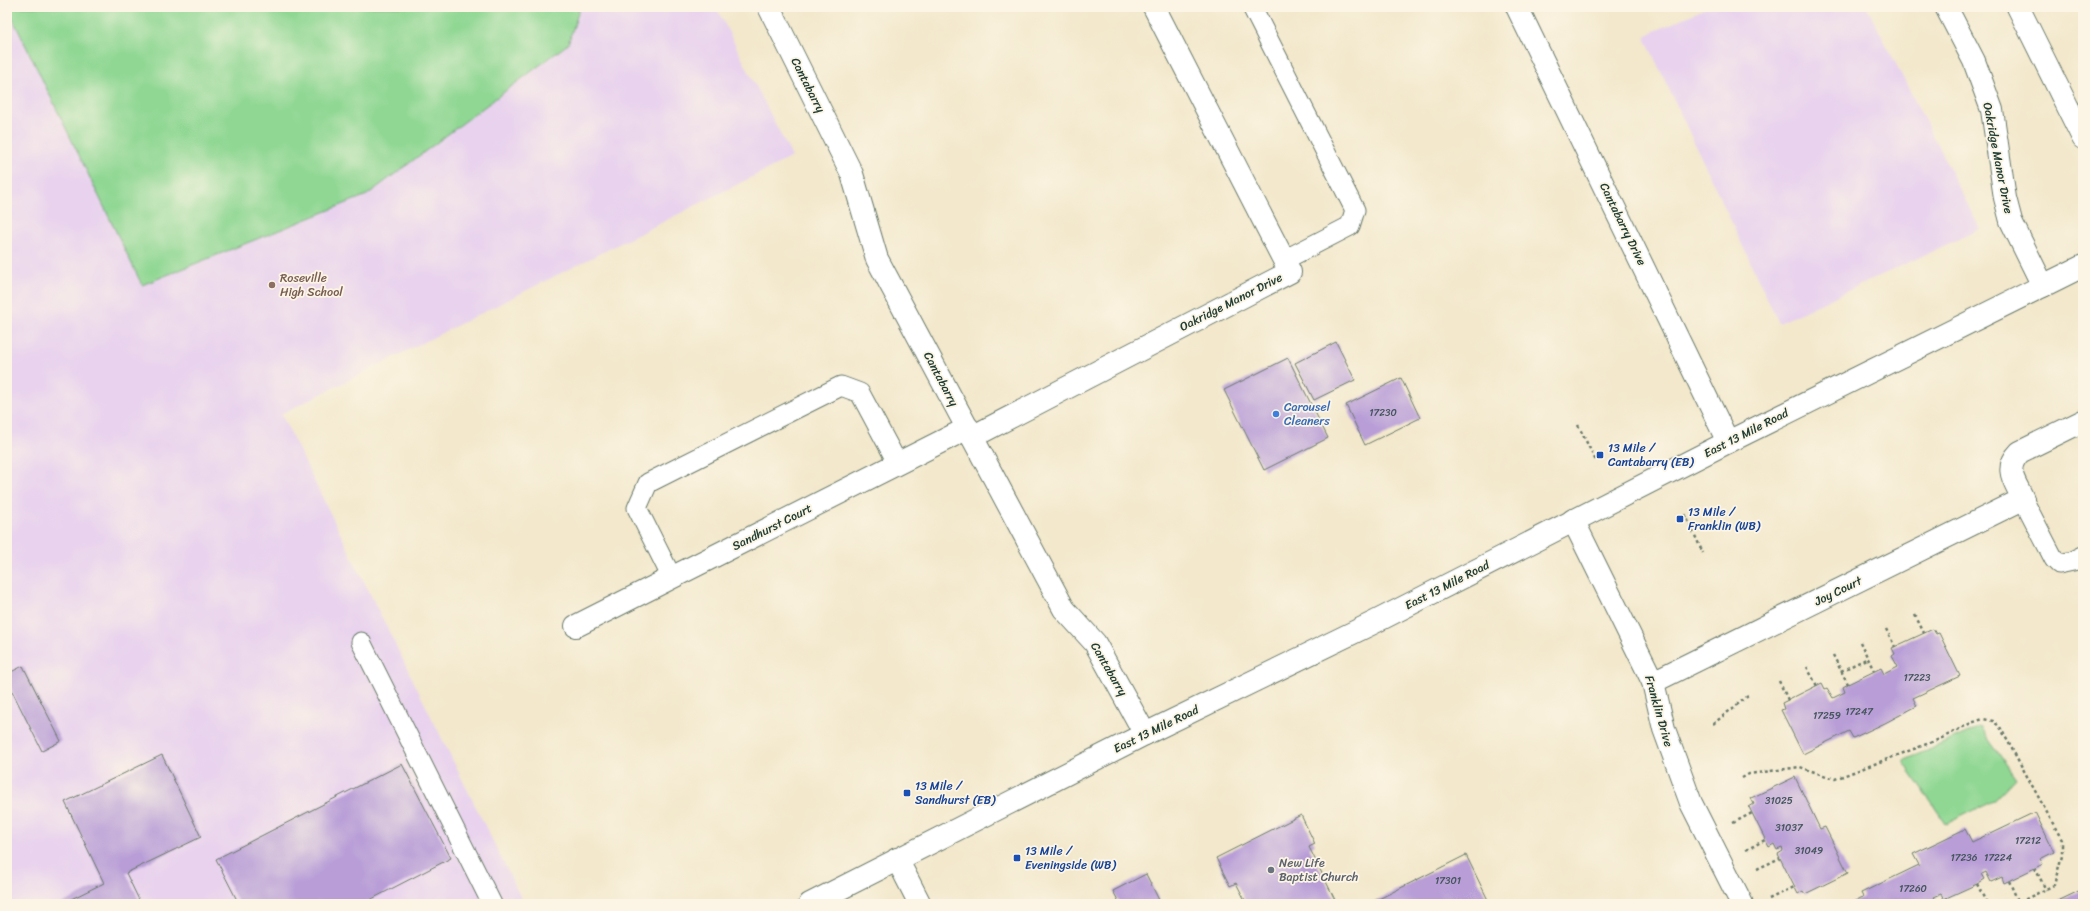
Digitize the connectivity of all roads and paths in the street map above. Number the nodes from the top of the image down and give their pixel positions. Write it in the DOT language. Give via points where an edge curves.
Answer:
graph roads {
  1 [pos="769,7"];
  2 [pos="1154,7"];
  3 [pos="1517,7"];
  4 [pos="1946,7"];
  5 [pos="2018,7"];
  6 [pos="1257,9"];
  7 [pos="2083,138"];
  8 [pos="1284,260"];
  9 [pos="2083,266"];
  10 [pos="2043,286"];
  11 [pos="2083,421"];
  12 [pos="1578,425"];
  13 [pos="970,432"];
  14 [pos="1728,442"];
  15 [pos="1596,461"];
  16 [pos="898,464"];
  17 [pos="2023,499"];
  18 [pos="1684,514"];
  19 [pos="1573,520"];
  20 [pos="1703,553"];
  21 [pos="2083,556"];
  22 [pos="672,578"];
  23 [pos="1915,615"];
  24 [pos="576,626"];
  25 [pos="1886,629"];
  26 [pos="1924,633"];
  27 [pos="361,642"];
  28 [pos="1860,642"];
  29 [pos="1895,647"];
  30 [pos="1834,655"];
  31 [pos="1868,658"];
  32 [pos="1807,667"];
  33 [pos="1841,671"];
  34 [pos="1874,671"];
  35 [pos="1779,681"];
  36 [pos="1653,682"];
  37 [pos="1848,684"];
  38 [pos="1817,686"];
  39 [pos="1748,696"];
  40 [pos="1788,700"];
  41 [pos="1713,724"];
  42 [pos="1145,734"];
  43 [pos="1742,778"];
  44 [pos="1752,813"];
  45 [pos="1726,826"];
  46 [pos="1765,840"];
  47 [pos="1739,853"];
  48 [pos="1780,858"];
  49 [pos="897,860"];
  50 [pos="2035,868"];
  51 [pos="1755,870"];
  52 [pos="2009,881"];
  53 [pos="1977,884"];
  54 [pos="1794,887"];
  55 [pos="2046,890"];
  56 [pos="1946,898"];
  57 [pos="2024,900"];
  58 [pos="1752,903"];
  59 [pos="2019,903"];
  60 [pos="492,904"];
  61 [pos="810,904"];
  62 [pos="920,904"];
  63 [pos="1949,904"];
  64 [pos="1987,904"];
  1 -- 13 [label="street, Cantabarry" via="852,174 877,259"];
  2 -- 8 [label="street, Oakridge Manor Drive"];
  3 -- 14 [label="street, Cantabarry Drive"];
  4 -- 10 [label="street, Oakridge Manor Drive" via="1974,62 1992,110 2005,198 2011,221"];
  5 -- 7 [label="street"];
  6 -- 8 [label="lane" via="1355,210 1350,226"];
  8 -- 13 [label="street, Oakridge Manor Drive" via="1290,272"];
  9 -- 10 [label="street, East 13 Mile Road"];
  10 -- 14 [label="street, East 13 Mile Road"];
  11 -- 17 [label="street" via="2020,452 2015,457 2012,475"];
  12 -- 15 [label="path"];
  13 -- 16 [label="street, Sandhurst Court"];
  13 -- 42 [label="street, Cantabarry" via="1064,608 1096,643"];
  14 -- 19 [label="street, East 13 Mile Road"];
  16 -- 22 [label="street, Sandhurst Court"];
  16 -- 22 [label="lane" via="860,393 841,386 820,396 648,483 637,508"];
  17 -- 21 [label="lane" via="2059,564"];
  17 -- 36 [label="street, Joy Court"];
  18 -- 20 [label="path"];
  19 -- 36 [label="street, Franklin Drive"];
  19 -- 42 [label="street, East 13 Mile Road" via="1373,623"];
  22 -- 24 [label="street, Sandhurst Court"];
  23 -- 26 [label="path"];
  25 -- 29 [label="path"];
  27 -- 60 [label="lane"];
  28 -- 31 [label="path"];
  30 -- 33 [label="path"];
  31 -- 33 [label="path"];
  31 -- 34 [label="path"];
  32 -- 38 [label="path"];
  33 -- 37 [label="path"];
  35 -- 40 [label="path"];
  36 -- 58 [label="street, Franklin Drive" via="1668,741 1691,803"];
  39 -- 41 [label="path"];
  42 -- 49 [label="street, East 13 Mile Road"];
  43 -- 55 [label="path" via="1749,774 1800,767 1835,779 1940,739 1970,723 1983,719 1993,721 2000,727 2062,840 2062,855 2054,885"];
  44 -- 45 [label="path"];
  46 -- 47 [label="path"];
  48 -- 51 [label="path"];
  49 -- 61 [label="street, East 13 Mile Road"];
  49 -- 62 [label="street"];
  50 -- 55 [label="path"];
  52 -- 59 [label="path"];
  53 -- 64 [label="path"];
  54 -- 58 [label="path"];
  55 -- 57 [label="path"];
  56 -- 63 [label="path"];
}
